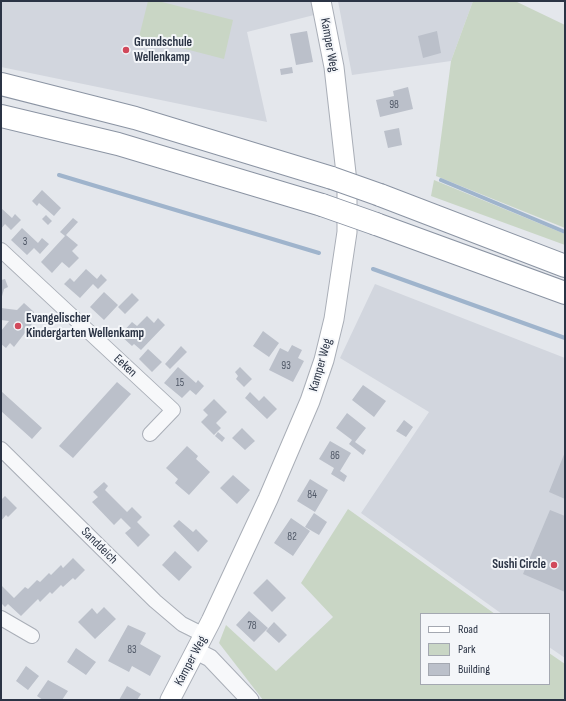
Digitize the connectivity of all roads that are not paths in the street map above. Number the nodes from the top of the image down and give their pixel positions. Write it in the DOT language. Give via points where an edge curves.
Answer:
graph roads {
  1 [pos="321,1"];
  2 [pos="1,84"];
  3 [pos="1,116"];
  4 [pos="1,250"];
  5 [pos="565,266"];
  6 [pos="565,293"];
  7 [pos="150,434"];
  8 [pos="1,449"];
  9 [pos="1,618"];
  10 [pos="32,636"];
  11 [pos="200,643"];
  12 [pos="170,700"];
  13 [pos="250,700"];
  1 -- 11 [label="main road, Kamper Weg" via="334,67 346,182 347,232 338,296 324,360 310,401 268,499"];
  2 -- 5 [label="highway, bridge" via="135,118 332,178"];
  3 -- 6 [label="highway, bridge" via="118,144 322,205"];
  4 -- 7 [label="street, Eeken" via="173,410"];
  8 -- 11 [label="street, Sanddeich"];
  9 -- 10 [label="street"];
  11 -- 12 [label="main road, Kamper Weg"];
  11 -- 13 [label="street, Sanddeich" via="210,658"];
}
